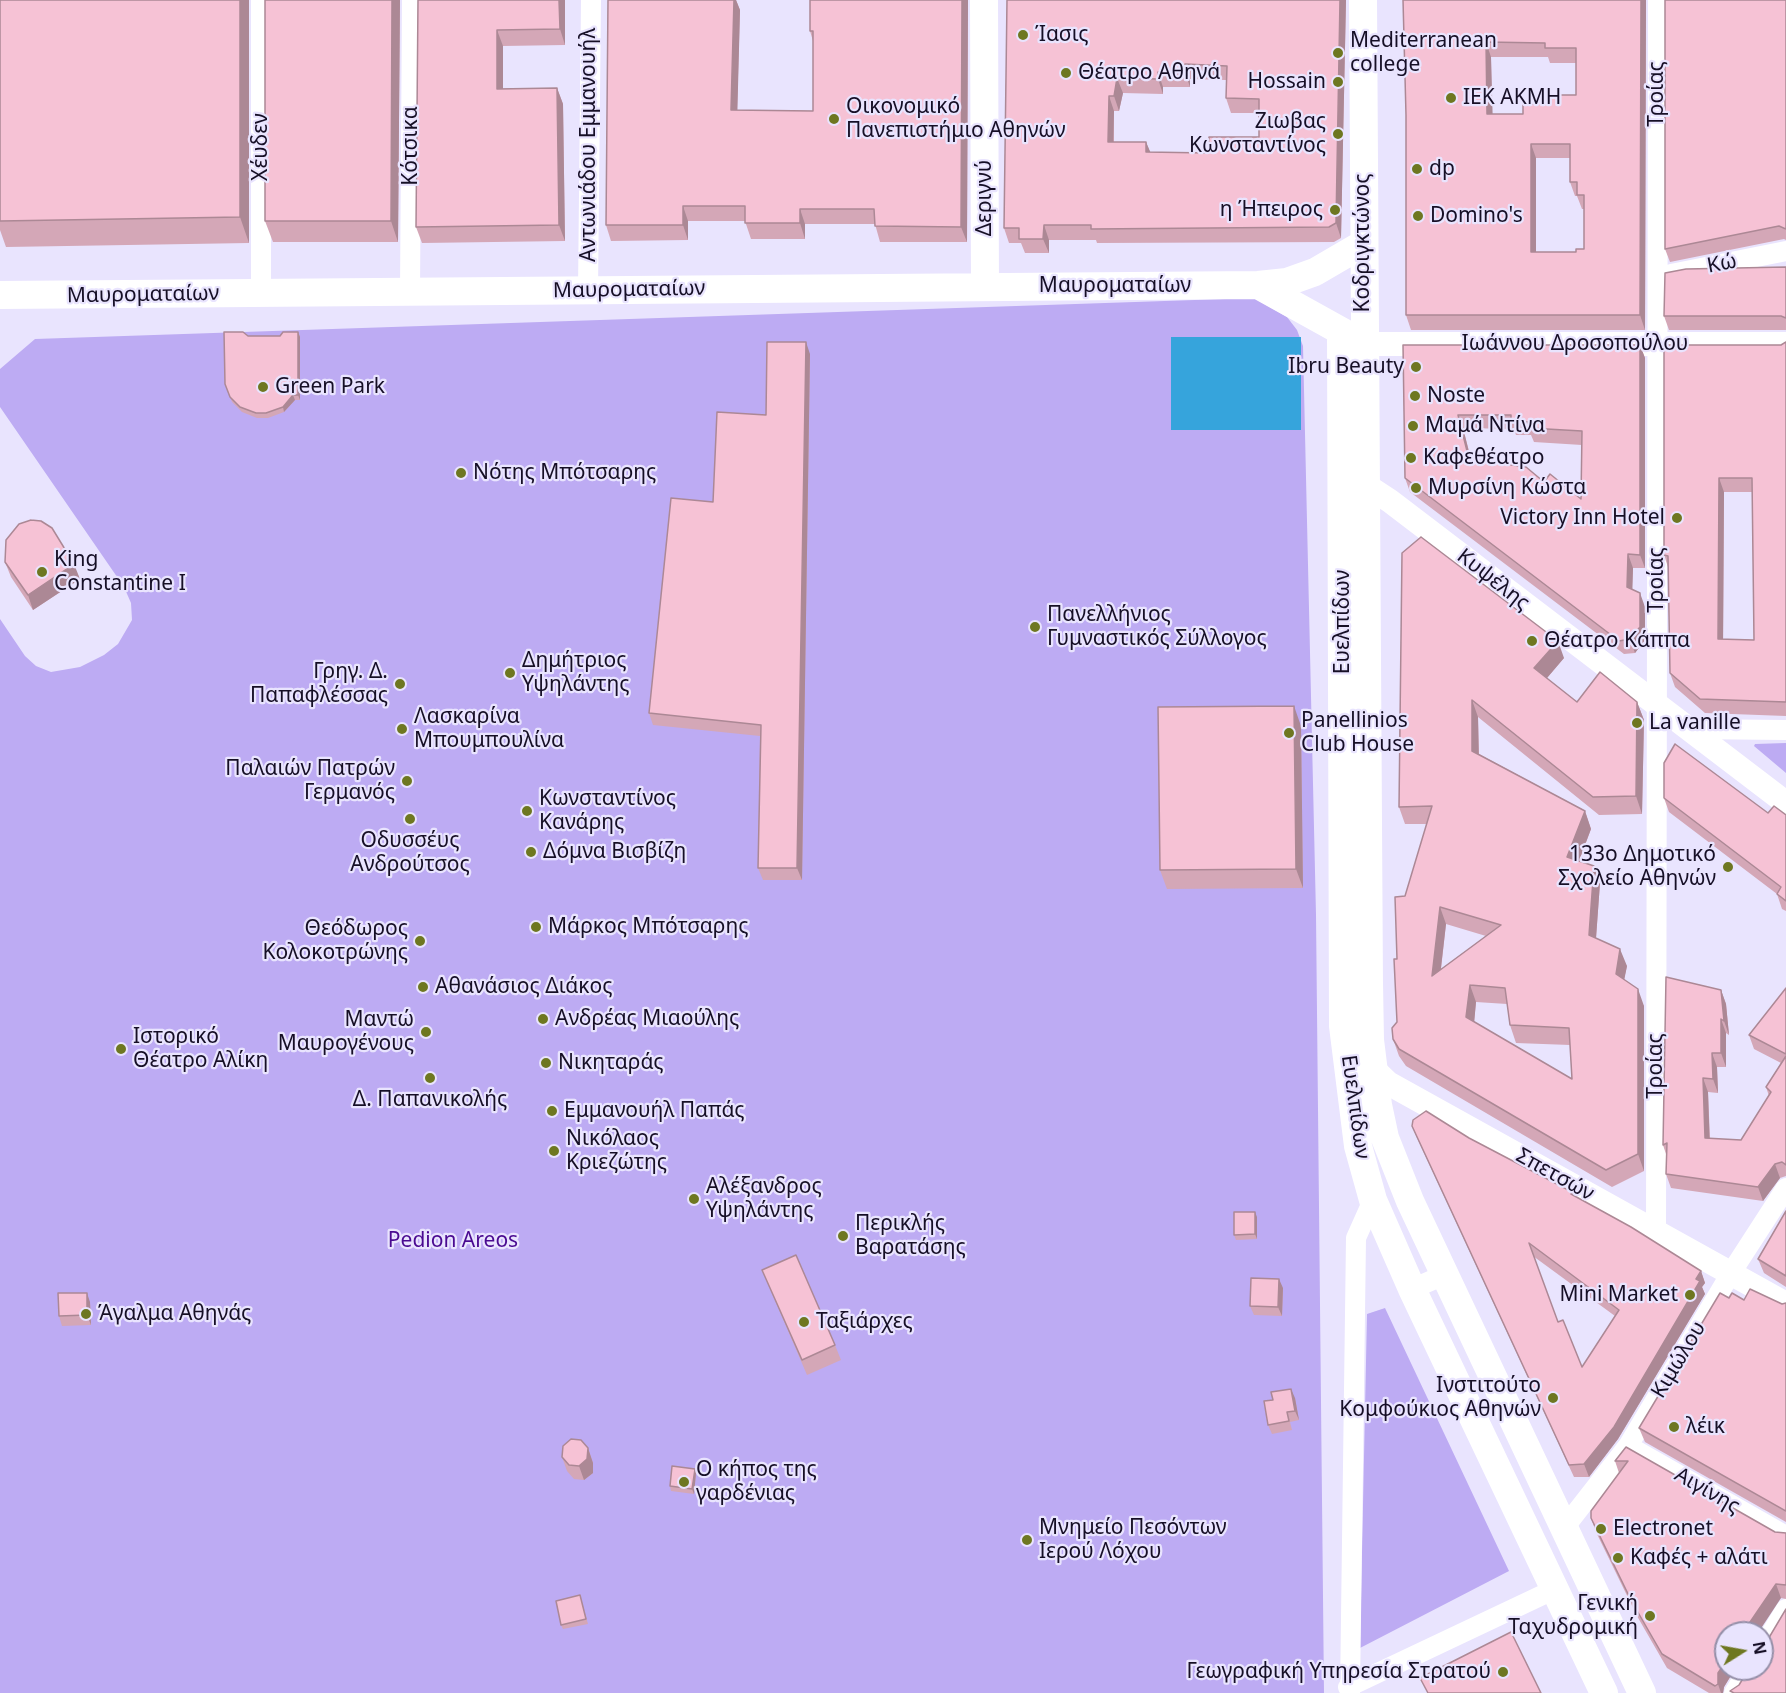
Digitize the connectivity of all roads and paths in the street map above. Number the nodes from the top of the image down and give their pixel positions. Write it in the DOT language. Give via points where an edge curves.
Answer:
graph roads {
  1 [pos="261,0"];
  2 [pos="412,0"];
  3 [pos="591,0"];
  4 [pos="984,0"];
  5 [pos="1363,0"];
  6 [pos="1658,0"];
  7 [pos="1363,244"];
  8 [pos="1786,251"];
  9 [pos="1657,277"];
  10 [pos="1258,285"];
  11 [pos="985,287"];
  12 [pos="588,291"];
  13 [pos="410,292"];
  14 [pos="261,294"];
  15 [pos="12,295"];
  16 [pos="0,317"];
  17 [pos="1352,338"];
  18 [pos="1657,344"];
  19 [pos="1786,344"];
  20 [pos="1342,469"];
  21 [pos="1365,486"];
  22 [pos="1656,706"];
  23 [pos="1688,729"];
  24 [pos="1786,730"];
  25 [pos="1786,803"];
  26 [pos="1344,1026"];
  27 [pos="1372,1069"];
  28 [pos="1786,1188"];
  29 [pos="1373,1200"];
  30 [pos="1656,1232"];
  31 [pos="1731,1273"];
  32 [pos="1444,1275"];
  33 [pos="1412,1289"];
  34 [pos="1786,1304"];
  35 [pos="1628,1446"];
  36 [pos="1564,1528"];
  37 [pos="1786,1536"];
  38 [pos="1553,1590"];
  39 [pos="1786,1609"];
  40 [pos="1774,1628"];
  41 [pos="1349,1690"];
  42 [pos="1604,1693"];
  43 [pos="1642,1693"];
  1 -- 14 [label="street, Χέυδεν"];
  2 -- 13 [label="street, Κότσικα"];
  3 -- 12 [label="street, Αντωνιάδου Εμμανουήλ"];
  4 -- 11 [label="main road, Δεριγνύ"];
  5 -- 7 [label="main road, Κοδριγκτώνος"];
  6 -- 9 [label="street, Τροίας"];
  7 -- 10 [label="main road, Μαυροματαίων" via="1315,272 1287,282"];
  7 -- 17 [label="main road, Κοδριγκτώνος"];
  8 -- 9 [label="street, Κώ"];
  9 -- 18 [label="street, Τροίας"];
  10 -- 11 [label="main road, Μαυροματαίων"];
  10 -- 17 [label="main road, Μαυροματαίων"];
  11 -- 12 [label="main road, Μαυροματαίων"];
  12 -- 13 [label="main road, Μαυροματαίων"];
  13 -- 14 [label="main road, Μαυροματαίων"];
  14 -- 15 [label="main road, Μαυροματαίων"];
  15 -- 16 [label="main road"];
  17 -- 18 [label="street, Ιωάννου Δροσοπούλου"];
  17 -- 20 [label="main road, Κοδριγκτώνος"];
  17 -- 21 [label="main road, Κοδριγκτώνος"];
  18 -- 19 [label="street, Ιωάννου Δροσοπούλου"];
  18 -- 22 [label="street, Τροίας"];
  20 -- 21 [label="street, Κυψέλης"];
  20 -- 26 [label="main road, Ευελπίδων"];
  21 -- 22 [label="street, Κυψέλης" via="1390,501"];
  21 -- 27 [label="main road, Ευελπίδων"];
  22 -- 23 [label="street, Κυψέλης"];
  22 -- 30 [label="street, Τροίας"];
  23 -- 24 [label="street"];
  23 -- 25 [label="street, Κυψέλης"];
  26 -- 27 [label="street, Σπετσών" via="1357,1052"];
  26 -- 29 [label="main road, Ευελπίδων" via="1358,1146"];
  27 -- 30 [label="street, Σπετσών" via="1388,1083"];
  27 -- 32 [label="main road, Ευελπίδων" via="1385,1138"];
  28 -- 31 [label="street, Κιμώλου"];
  29 -- 33 [label="main road, Ευελπίδων"];
  29 -- 41 [label="street" via="1356,1238"];
  30 -- 31 [label="street, Σπετσών"];
  31 -- 34 [label="street, Σπετσών"];
  31 -- 35 [label="street, Κιμώλου"];
  32 -- 33 [label="street"];
  32 -- 36 [label="main road, Ευελπίδων"];
  33 -- 38 [label="main road, Ευελπίδων"];
  35 -- 36 [label="street, Κιμώλου"];
  35 -- 37 [label="street, Αιγίνης"];
  36 -- 43 [label="main road, Ευελπίδων"];
  38 -- 41 [label="street"];
  38 -- 42 [label="main road, Ευελπίδων"];
  39 -- 40 [label="street"];
}
